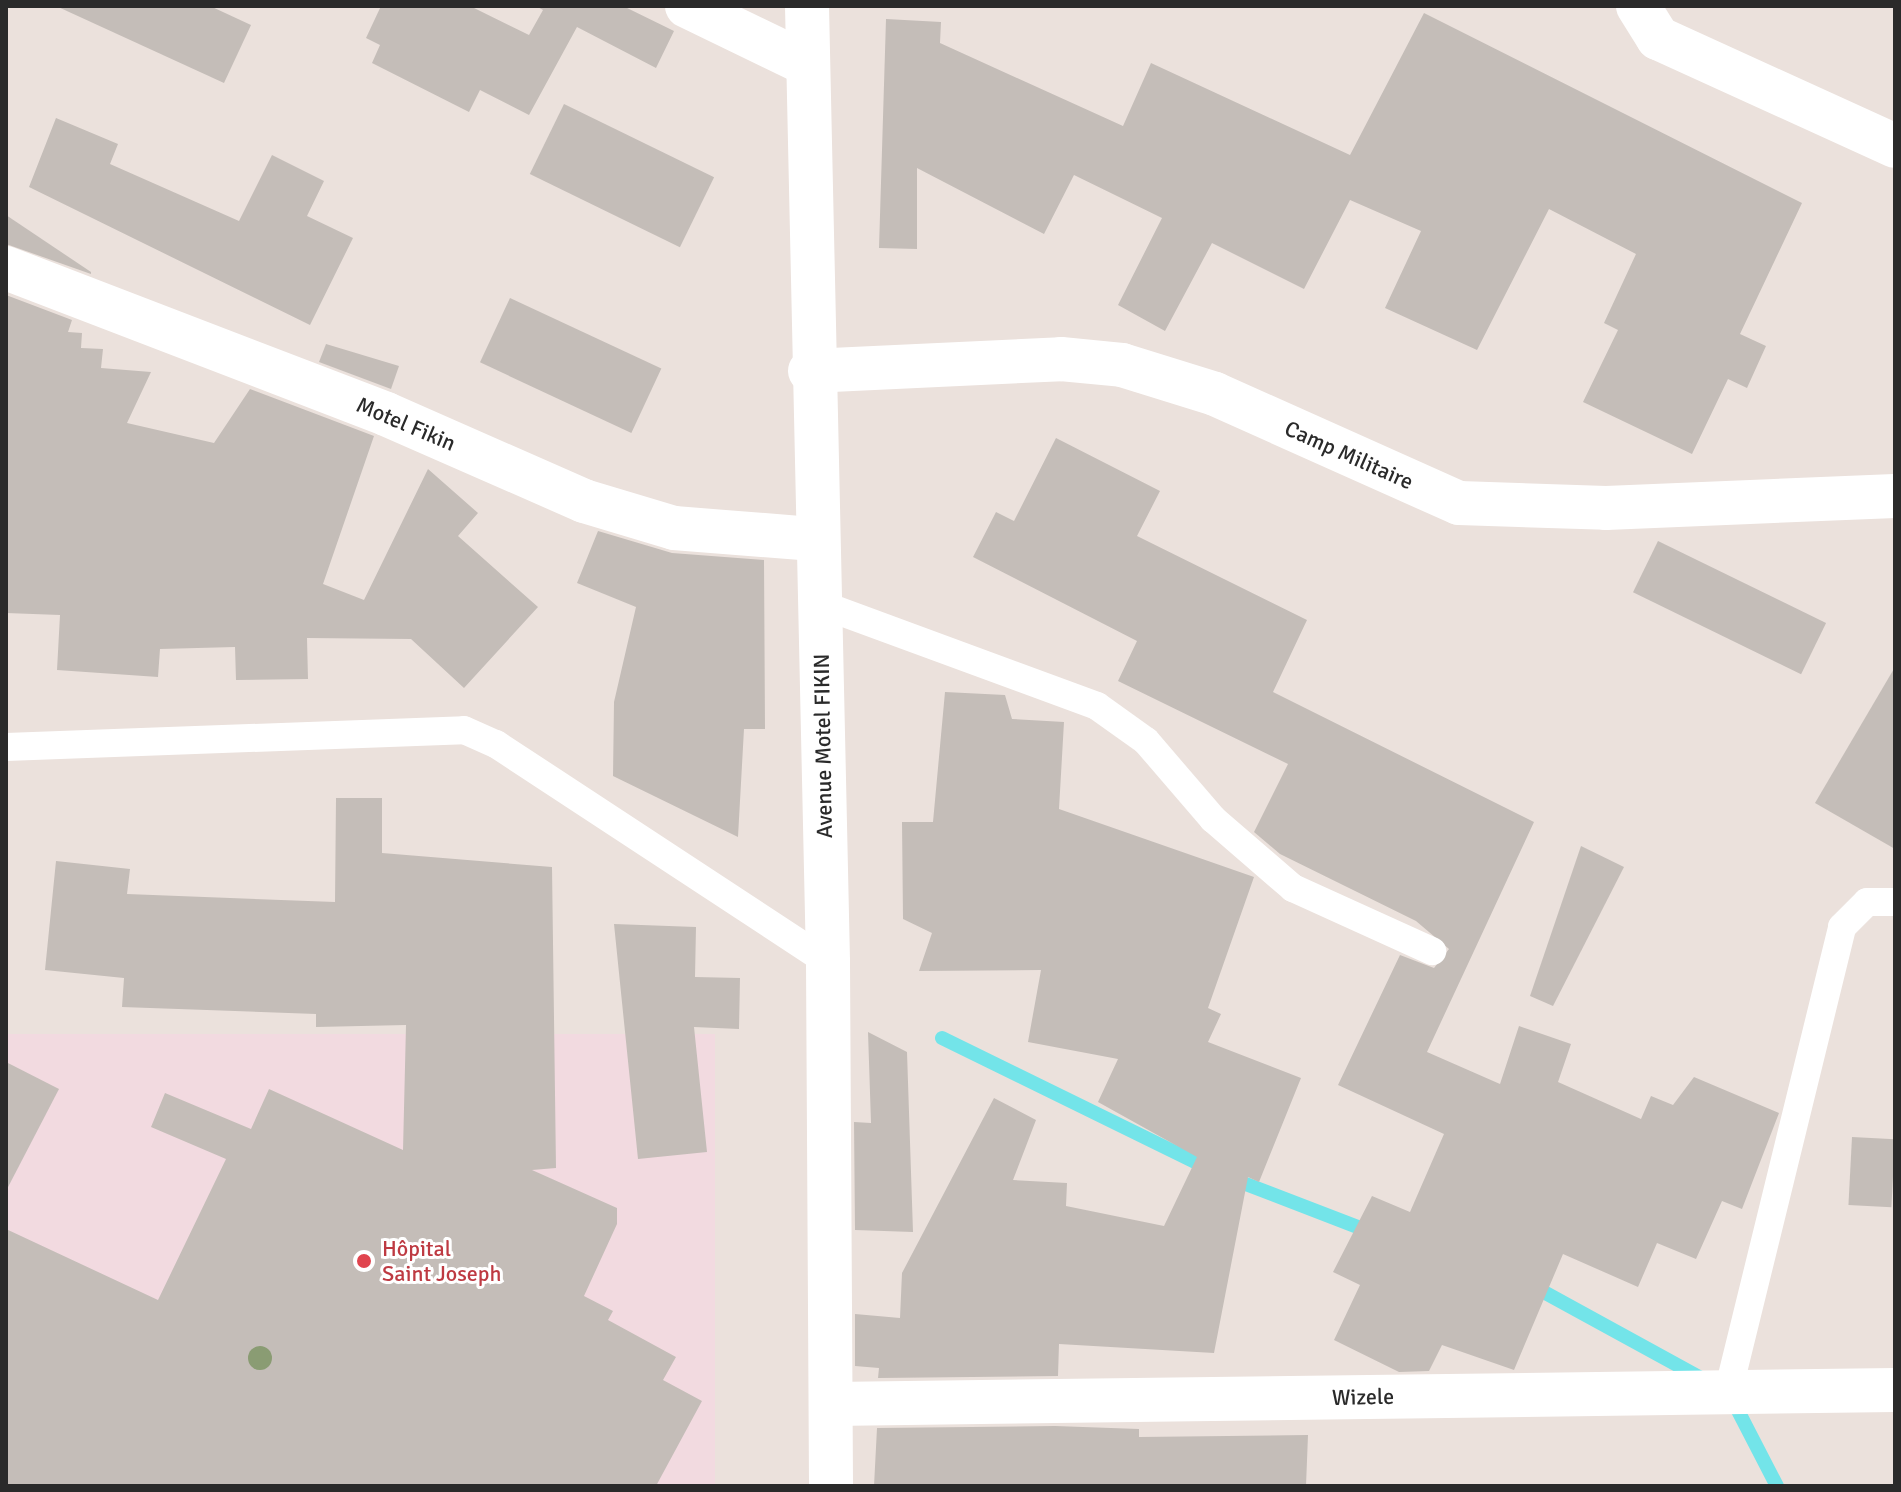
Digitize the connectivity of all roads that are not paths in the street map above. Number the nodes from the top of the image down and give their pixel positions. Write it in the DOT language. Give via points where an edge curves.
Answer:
graph roads {
  1 [pos="687,6"];
  2 [pos="807,6"];
  3 [pos="1638,6"];
  4 [pos="807,64"];
  5 [pos="1895,146"];
  6 [pos="6,268"];
  7 [pos="810,371"];
  8 [pos="1895,496"];
  9 [pos="815,539"];
  10 [pos="820,604"];
  11 [pos="6,747"];
  12 [pos="1895,902"];
  13 [pos="1432,951"];
  14 [pos="828,962"];
  15 [pos="1895,1390"];
  16 [pos="1728,1392"];
  17 [pos="832,1404"];
  18 [pos="831,1486"];
  1 -- 4 [label="street"];
  2 -- 4 [label="street, Avenue Motel FIKIN"];
  3 -- 5 [label="street" via="1658,38"];
  4 -- 7 [label="street, Avenue Motel FIKIN"];
  6 -- 9 [label="street, Motel Fikin" via="386,414 596,505 674,528"];
  7 -- 8 [label="street, Camp Militaire" via="1061,359 1122,365 1215,394 1459,503 1606,508"];
  7 -- 9 [label="street, Avenue Motel FIKIN"];
  9 -- 10 [label="street, Avenue Motel FIKIN"];
  10 -- 13 [label="lane" via="1097,706 1146,741 1224,830 1293,888"];
  10 -- 14 [label="street, Avenue Motel FIKIN"];
  11 -- 14 [label="lane" via="464,730 496,744"];
  12 -- 16 [label="lane" via="1867,902 1842,927"];
  14 -- 17 [label="street, Avenue Motel FIKIN"];
  15 -- 16 [label="street, Wizele"];
  16 -- 17 [label="street, Wizele"];
  17 -- 18 [label="street, Avenue Motel FIKIN"];
}
